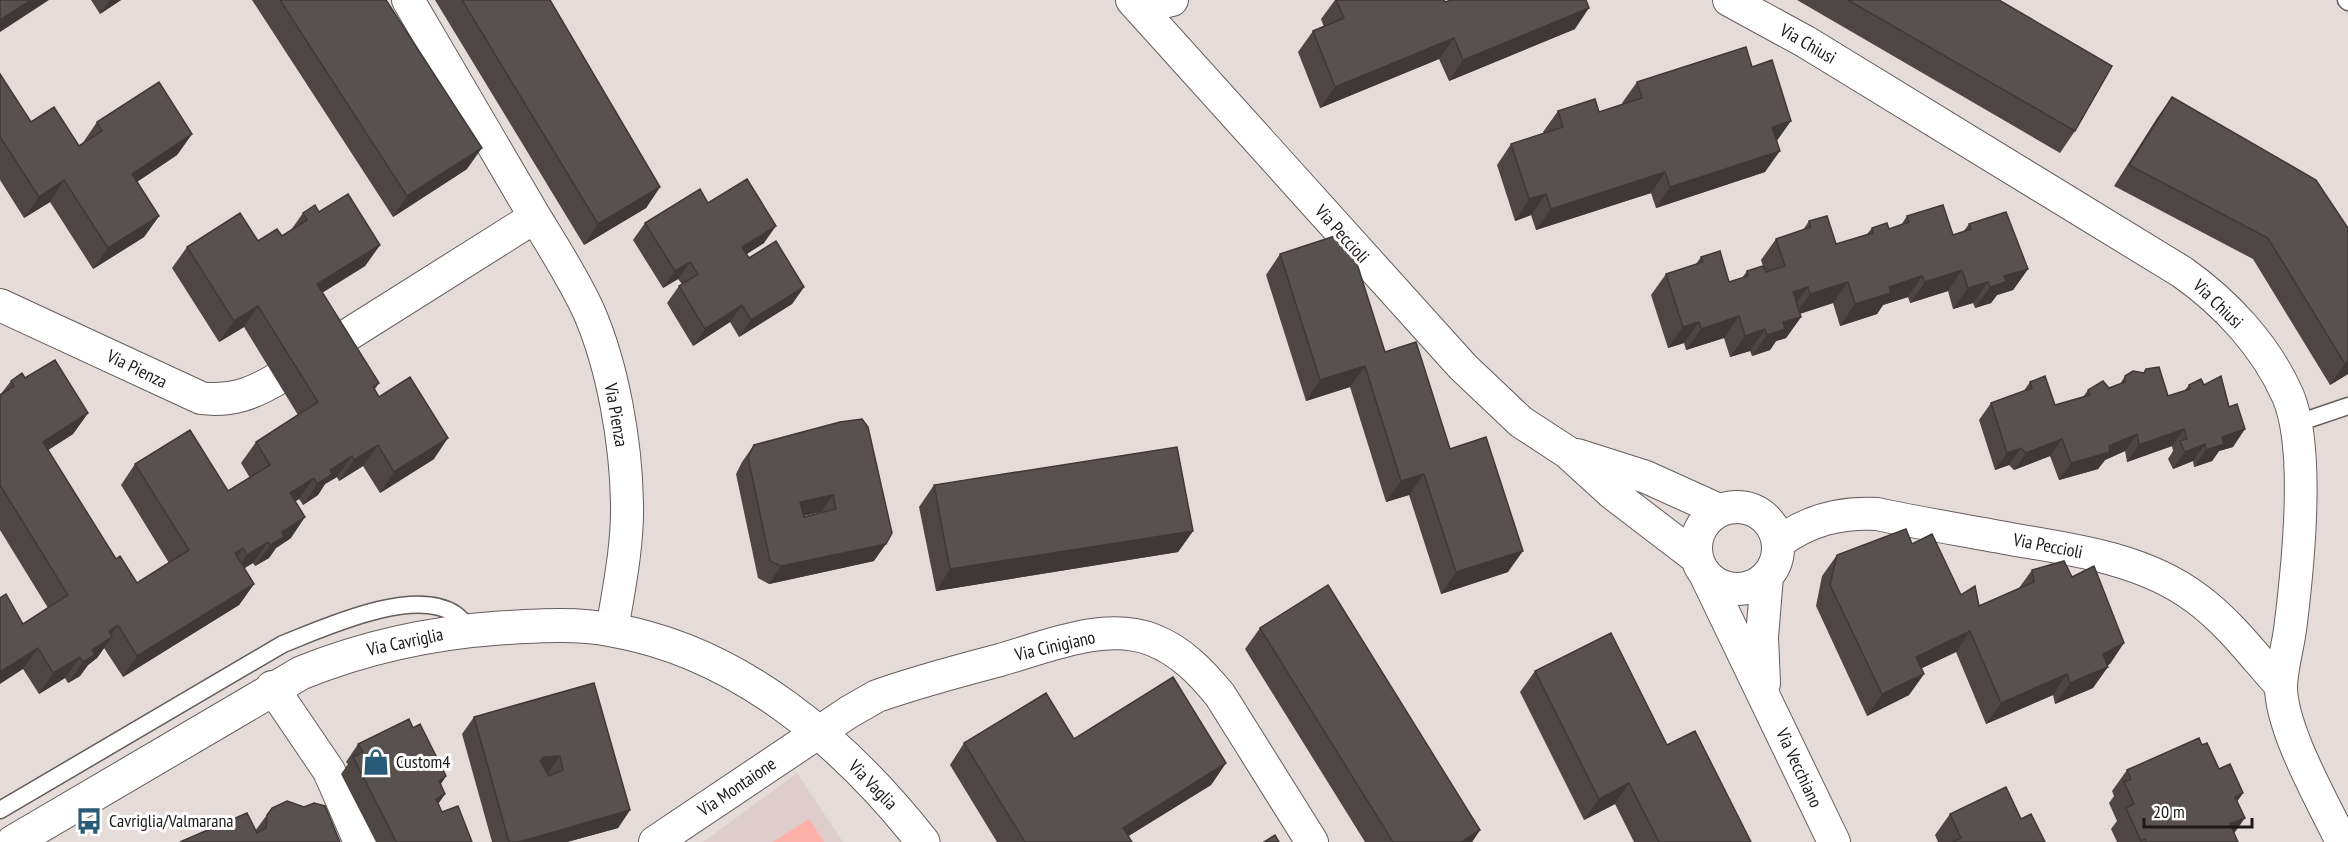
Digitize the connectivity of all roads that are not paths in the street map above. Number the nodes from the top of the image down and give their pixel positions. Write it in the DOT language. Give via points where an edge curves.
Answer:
graph roads {
  1 [pos="408,0"];
  2 [pos="1172,0"];
  3 [pos="1729,0"];
  4 [pos="1135,4"];
  5 [pos="535,217"];
  6 [pos="0,305"];
  7 [pos="327,348"];
  8 [pos="277,379"];
  9 [pos="2348,406"];
  10 [pos="2295,424"];
  11 [pos="1567,452"];
  12 [pos="1719,510"];
  13 [pos="1778,543"];
  14 [pos="1701,567"];
  15 [pos="1767,576"];
  16 [pos="471,630"];
  17 [pos="612,630"];
  18 [pos="2281,686"];
  19 [pos="272,687"];
  20 [pos="1764,694"];
  21 [pos="819,732"];
  22 [pos="0,810"];
  23 [pos="13,842"];
  24 [pos="360,842"];
  25 [pos="655,842"];
  26 [pos="923,842"];
  27 [pos="1312,842"];
  28 [pos="1834,842"];
  29 [pos="2342,842"];
  1 -- 5 [label="street, Via Pienza"];
  2 -- 4 [label="street"];
  3 -- 10 [label="street, Via Chiusi" via="1832,58 2193,280 2220,302 2264,354 2288,397"];
  4 -- 11 [label="street, Via Peccioli" via="1464,367 1521,422"];
  5 -- 7 [label="street"];
  5 -- 17 [label="street, Via Pienza" via="589,314 612,389 627,503"];
  6 -- 8 [label="street, Via Pienza" via="201,398 241,397"];
  9 -- 10 [label="lane"];
  10 -- 18 [label="street, Via Chiusi" via="2299,463 2298,547"];
  11 -- 12 [label="street, Via Peccioli" via="1646,477"];
  11 -- 14 [label="street, Via Peccioli"];
  12 -- 13 [label="street" via="1752,509 1770,522"];
  12 -- 14 [label="street" via="1698,533"];
  13 -- 15 [label="street"];
  13 -- 18 [label="street, Via Peccioli" via="1799,528 1820,520 1856,513 1877,514 2120,562 2169,580 2197,598"];
  14 -- 15 [label="street" via="1717,585 1743,589"];
  14 -- 20 [label="street, Via Vecchiano"];
  15 -- 20 [label="street, Via Vecchiano" via="1762,637"];
  16 -- 17 [label="street, Via Cavriglia" via="557,625"];
  16 -- 19 [label="street, Via Cavriglia" via="431,635 342,657"];
  16 -- 22 [label="lane" via="455,614 423,605 394,608 325,627 283,644"];
  17 -- 21 [label="street, Via Cavriglia" via="671,645 712,662 765,692"];
  18 -- 29 [label="street, Via Chiusi" via="2292,734"];
  19 -- 23 [label="street, Via Cavriglia"];
  19 -- 24 [label="street" via="329,771"];
  20 -- 28 [label="street, Via Vecchiano"];
  21 -- 25 [label="street, Via Montaione"];
  21 -- 26 [label="street, Via Vaglia" via="871,781"];
  21 -- 27 [label="street, Via Cinigiano" via="862,704 899,688 1088,637 1135,635 1173,650 1208,680"];
}
